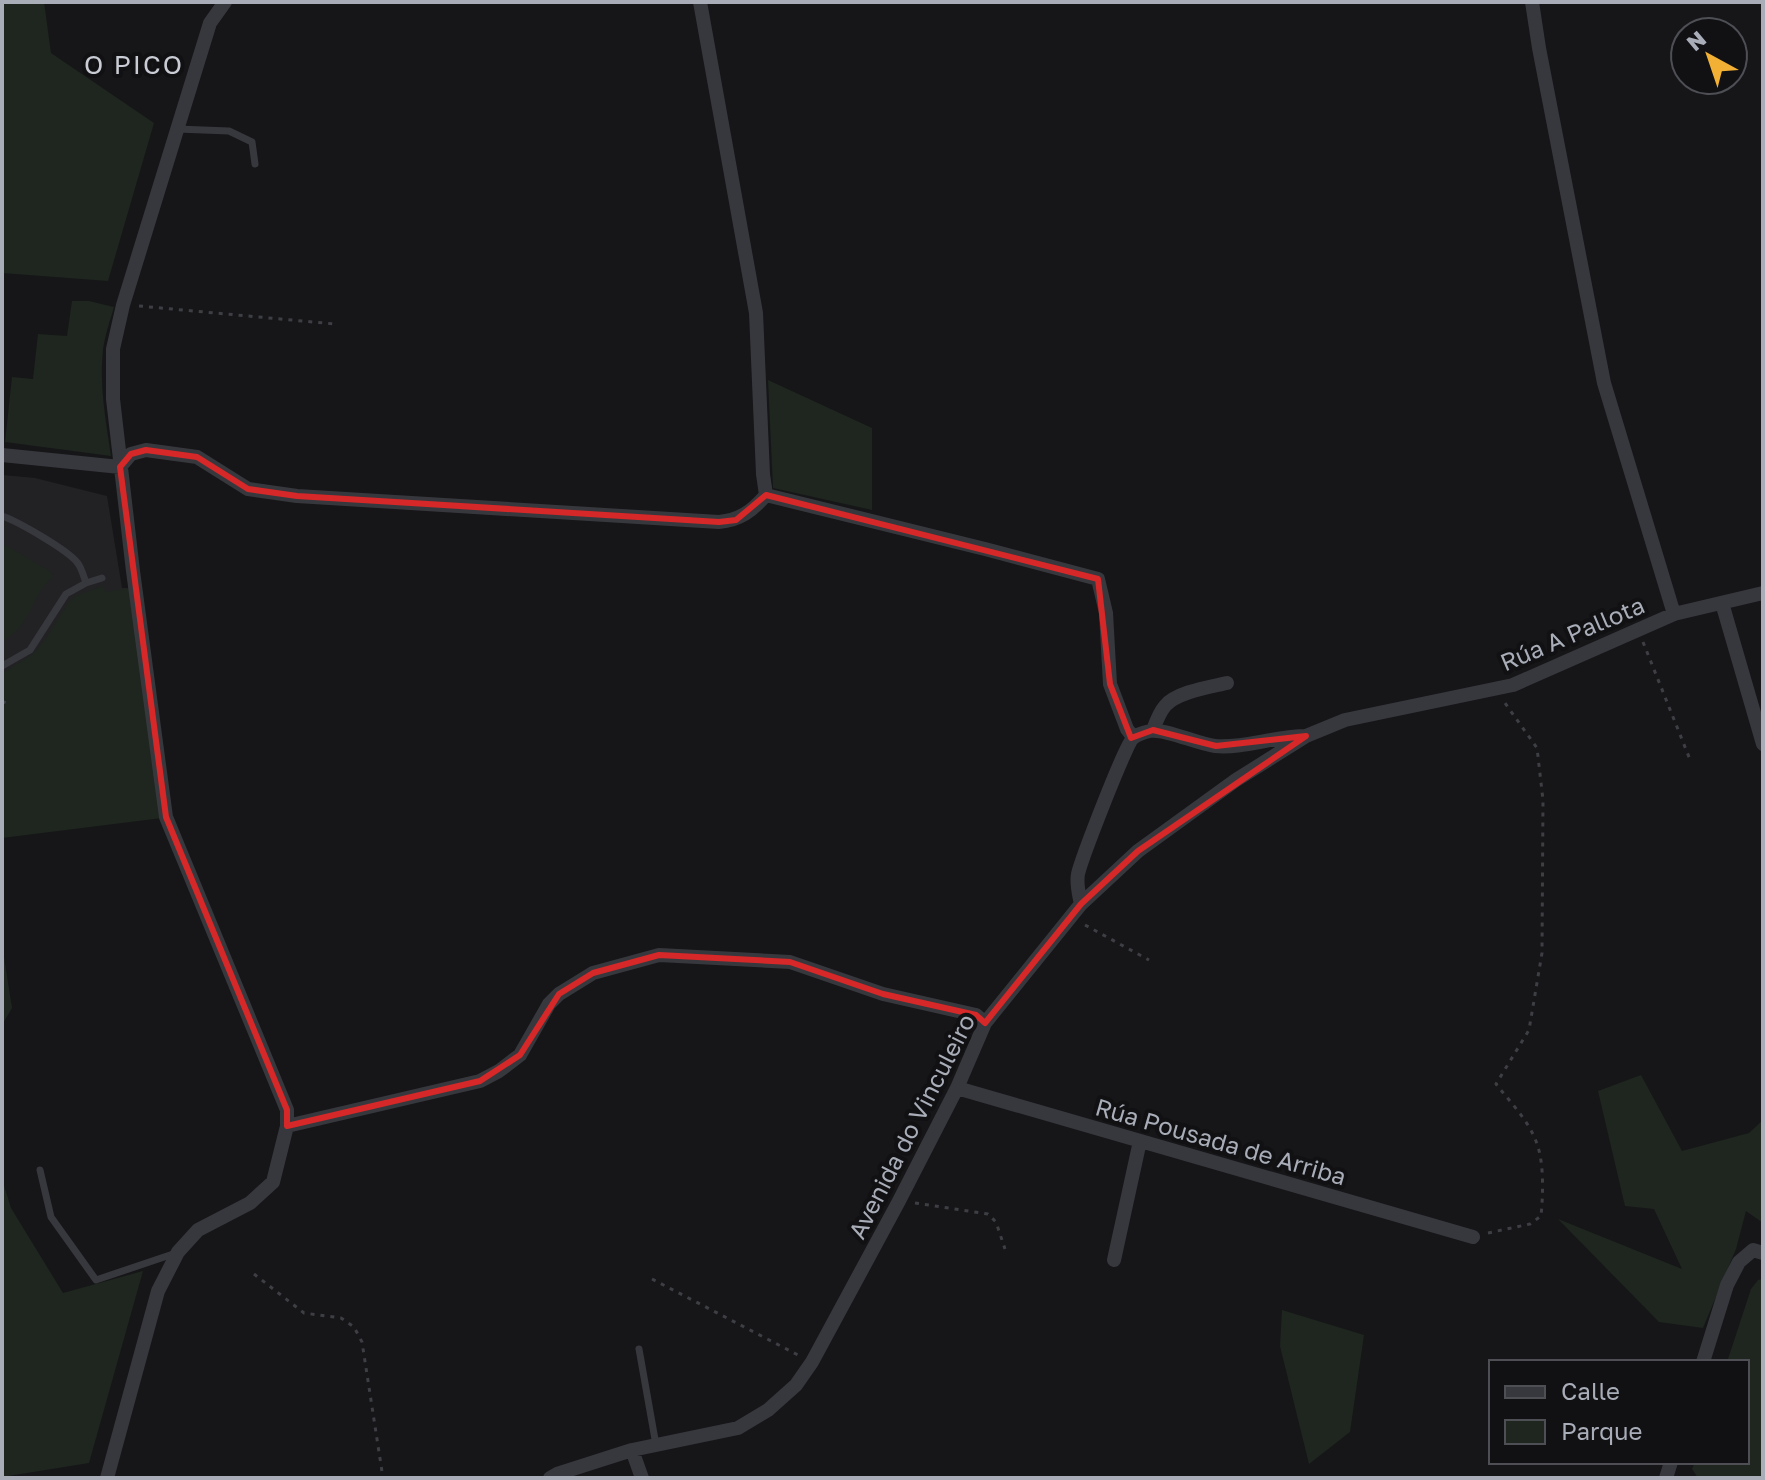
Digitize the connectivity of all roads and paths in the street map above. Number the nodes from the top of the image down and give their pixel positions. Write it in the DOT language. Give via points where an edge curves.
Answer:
graph roads {
  1 [pos="225,2"];
  2 [pos="700,2"];
  3 [pos="1532,2"];
  4 [pos="177,129"];
  5 [pos="255,164"];
  6 [pos="123,305"];
  7 [pos="335,324"];
  8 [pos="2,455"];
  9 [pos="120,467"];
  10 [pos="766,495"];
  11 [pos="2,516"];
  12 [pos="102,578"];
  13 [pos="86,583"];
  14 [pos="1763,593"];
  15 [pos="1722,603"];
  16 [pos="1674,614"];
  17 [pos="1638,630"];
  18 [pos="2,666"];
  19 [pos="1227,683"];
  20 [pos="1495,689"];
  21 [pos="2,701"];
  22 [pos="8,704"];
  23 [pos="1153,730"];
  24 [pos="1306,736"];
  25 [pos="1133,737"];
  26 [pos="1763,744"];
  27 [pos="1691,762"];
  28 [pos="1081,904"];
  29 [pos="1071,917"];
  30 [pos="1149,960"];
  31 [pos="985,1023"];
  32 [pos="957,1088"];
  33 [pos="287,1126"];
  34 [pos="1140,1141"];
  35 [pos="40,1170"];
  36 [pos="899,1201"];
  37 [pos="1473,1237"];
  38 [pos="1005,1249"];
  39 [pos="178,1252"];
  40 [pos="1758,1252"];
  41 [pos="1114,1260"];
  42 [pos="254,1274"];
  43 [pos="652,1279"];
  44 [pos="639,1349"];
  45 [pos="1704,1360"];
  46 [pos="812,1362"];
  47 [pos="656,1445"];
  48 [pos="632,1450"];
  49 [pos="107,1478"];
  50 [pos="383,1478"];
  51 [pos="550,1478"];
  52 [pos="642,1478"];
  1 -- 4 [label="street" via="210,23"];
  2 -- 10 [label="street" via="756,313"];
  3 -- 16 [label="street" via="1604,383"];
  4 -- 5 [label="lane" via="229,131 252,142"];
  4 -- 6 [label="street"];
  6 -- 7 [label="path"];
  6 -- 9 [label="street" via="113,349"];
  8 -- 9 [label="street"];
  9 -- 10 [label="street" via="131,454 146,450 197,457 248,489 297,496 719,522 736,520"];
  9 -- 33 [label="street" via="126,573 166,817 287,1110"];
  10 -- 25 [label="street" via="1098,579 1106,613 1110,684"];
  11 -- 13 [label="lane" via="78,562"];
  12 -- 13 [label="lane"];
  13 -- 18 [label="lane" via="66,594 30,650"];
  14 -- 15 [label="street, Rúa A Pallota"];
  15 -- 16 [label="street, Rúa A Pallota"];
  15 -- 26 [label="street"];
  16 -- 17 [label="street, Rúa A Pallota"];
  17 -- 20 [label="street, Rúa A Pallota"];
  17 -- 27 [label="path"];
  19 -- 23 [label="street" via="1167,703"];
  20 -- 24 [label="street, Rúa A Pallota" via="1345,720"];
  20 -- 37 [label="path" via="1537,748 1543,800 1542,953 1529,1030 1496,1084 1538,1146 1543,1194 1541,1216 1530,1224"];
  21 -- 22 [label="path"];
  23 -- 24 [label="street" via="1216,746"];
  23 -- 25 [label="street"];
  24 -- 28 [label="street, Avenida do Vinculeiro" via="1138,851"];
  25 -- 28 [label="street" via="1081,864"];
  28 -- 29 [label="street, Avenida do Vinculeiro"];
  29 -- 30 [label="path"];
  29 -- 31 [label="street, Avenida do Vinculeiro"];
  31 -- 32 [label="street, Avenida do Vinculeiro"];
  31 -- 33 [label="street" via="976,1015 883,994 790,962 659,955 593,973 559,994 520,1055 480,1081"];
  32 -- 34 [label="street, Rúa Pousada de Arriba"];
  32 -- 36 [label="street, Avenida do Vinculeiro"];
  33 -- 39 [label="street" via="273,1182 250,1203 198,1230"];
  34 -- 37 [label="street, Rúa Pousada de Arriba"];
  34 -- 41 [label="street"];
  35 -- 39 [label="lane" via="51,1217 96,1280"];
  36 -- 38 [label="path" via="988,1214"];
  36 -- 46 [label="street, Avenida do Vinculeiro"];
  39 -- 49 [label="street" via="158,1291"];
  40 -- 45 [label="street" via="1739,1262 1727,1285"];
  42 -- 50 [label="path" via="304,1313 341,1318 354,1327 362,1342"];
  43 -- 46 [label="path"];
  44 -- 47 [label="lane"];
  46 -- 47 [label="street, Avenida do Vinculeiro" via="768,1410 738,1428"];
  47 -- 48 [label="street, Avenida do Vinculeiro"];
  48 -- 51 [label="street, Avenida do Vinculeiro"];
  48 -- 52 [label="street"];
}
